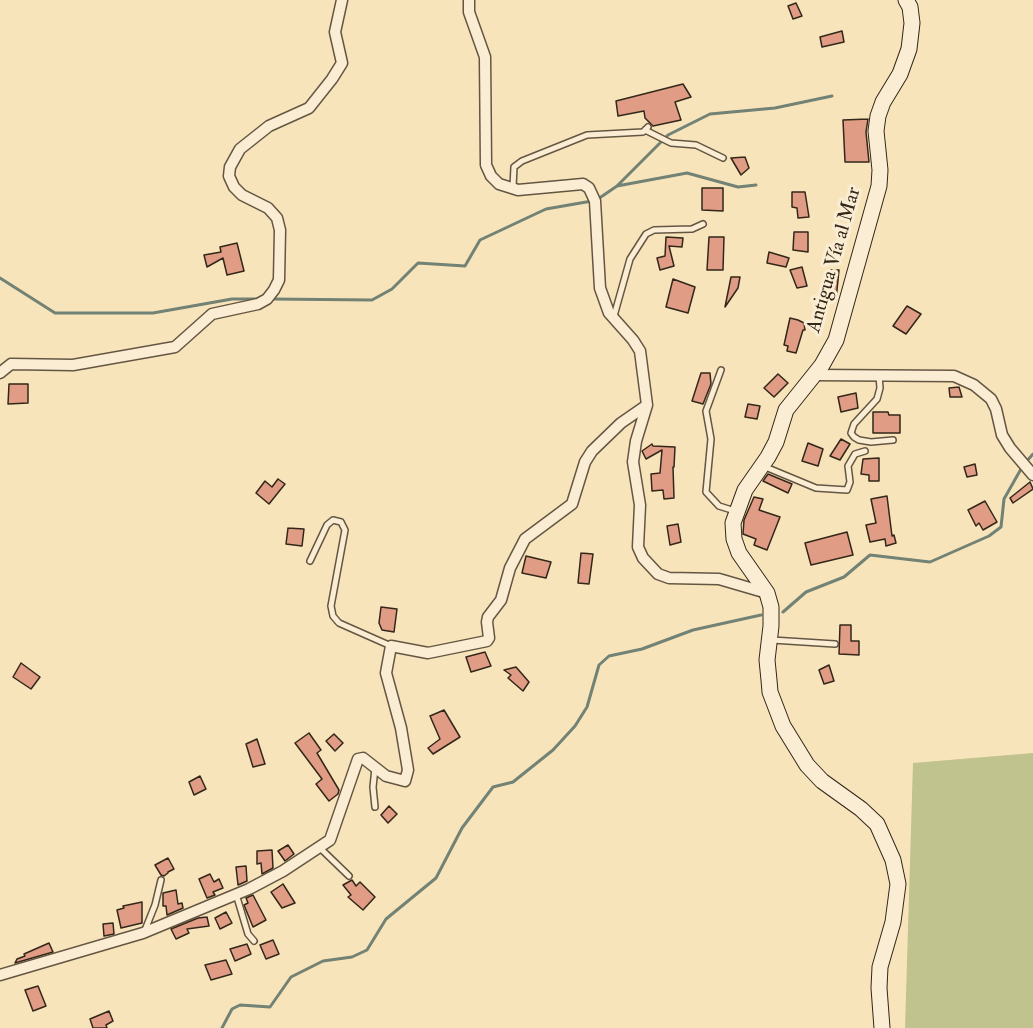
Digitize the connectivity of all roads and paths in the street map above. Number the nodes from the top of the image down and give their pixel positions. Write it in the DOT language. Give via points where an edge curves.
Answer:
graph roads {
  1 [pos="342,0"];
  2 [pos="469,0"];
  3 [pos="906,0"];
  4 [pos="723,158"];
  5 [pos="513,189"];
  6 [pos="703,224"];
  7 [pos="613,318"];
  8 [pos="721,370"];
  9 [pos="0,374"];
  10 [pos="813,375"];
  11 [pos="879,376"];
  12 [pos="647,405"];
  13 [pos="893,440"];
  14 [pos="865,451"];
  15 [pos="762,465"];
  16 [pos="1033,475"];
  17 [pos="736,512"];
  18 [pos="310,561"];
  19 [pos="767,593"];
  20 [pos="770,640"];
  21 [pos="835,644"];
  22 [pos="391,646"];
  23 [pos="375,768"];
  24 [pos="375,807"];
  25 [pos="320,848"];
  26 [pos="349,876"];
  27 [pos="161,880"];
  28 [pos="236,894"];
  29 [pos="144,933"];
  30 [pos="254,941"];
  31 [pos="0,975"];
  32 [pos="882,1028"];
  1 -- 9 [label="street" via="334,32 342,63 332,79 309,108 269,126 240,148 230,167 234,187 277,218 279,280 267,299 212,314 175,347 73,365 11,364"];
  2 -- 5 [label="street" via="469,12 485,57 486,165 495,180"];
  3 -- 10 [label="main road, Antigua Vía al Mar" via="912,23 909,49 878,116 879,178 872,216 836,340"];
  4 -- 5 [label="lane" via="696,145 670,142 647,128 587,135 522,161 514,167"];
  5 -- 7 [label="street" via="581,183 589,188 596,201 600,288"];
  6 -- 7 [label="lane" via="692,229 654,230 646,234 630,259"];
  7 -- 12 [label="street" via="640,351"];
  8 -- 17 [label="lane" via="706,411 711,439 706,492 719,506"];
  10 -- 11 [label="street"];
  10 -- 15 [label="main road, Antigua Vía al Mar" via="786,410 776,442"];
  11 -- 13 [label="lane" via="877,399 854,424 851,433 859,440"];
  11 -- 16 [label="street" via="954,376 974,385 991,399 1002,435"];
  12 -- 19 [label="street" via="633,459 640,505 638,547 643,558 658,574 669,579 719,579"];
  12 -- 22 [label="street" via="592,451 572,504 525,539 510,568 501,600 488,617 487,641 434,652"];
  14 -- 15 [label="lane" via="855,454 848,466 847,490 816,488"];
  15 -- 17 [label="main road, Antigua Vía al Mar"];
  17 -- 19 [label="main road, Antigua Vía al Mar" via="732,523 739,553"];
  18 -- 22 [label="lane" via="327,525 333,520 340,522 345,530 331,606 333,616 339,623"];
  19 -- 20 [label="main road, Antigua Vía al Mar" via="771,607"];
  20 -- 21 [label="lane"];
  20 -- 32 [label="main road, Antigua Vía al Mar" via="770,692 783,726 822,781 877,824 892,860 898,884 893,922 880,968"];
  22 -- 23 [label="street" via="386,673 401,728 407,779 386,776"];
  23 -- 24 [label="lane"];
  23 -- 25 [label="street" via="363,758 356,761 332,836"];
  25 -- 26 [label="lane"];
  25 -- 28 [label="street"];
  27 -- 29 [label="lane"];
  28 -- 29 [label="street"];
  28 -- 30 [label="lane" via="248,934"];
  29 -- 31 [label="street"];
}
